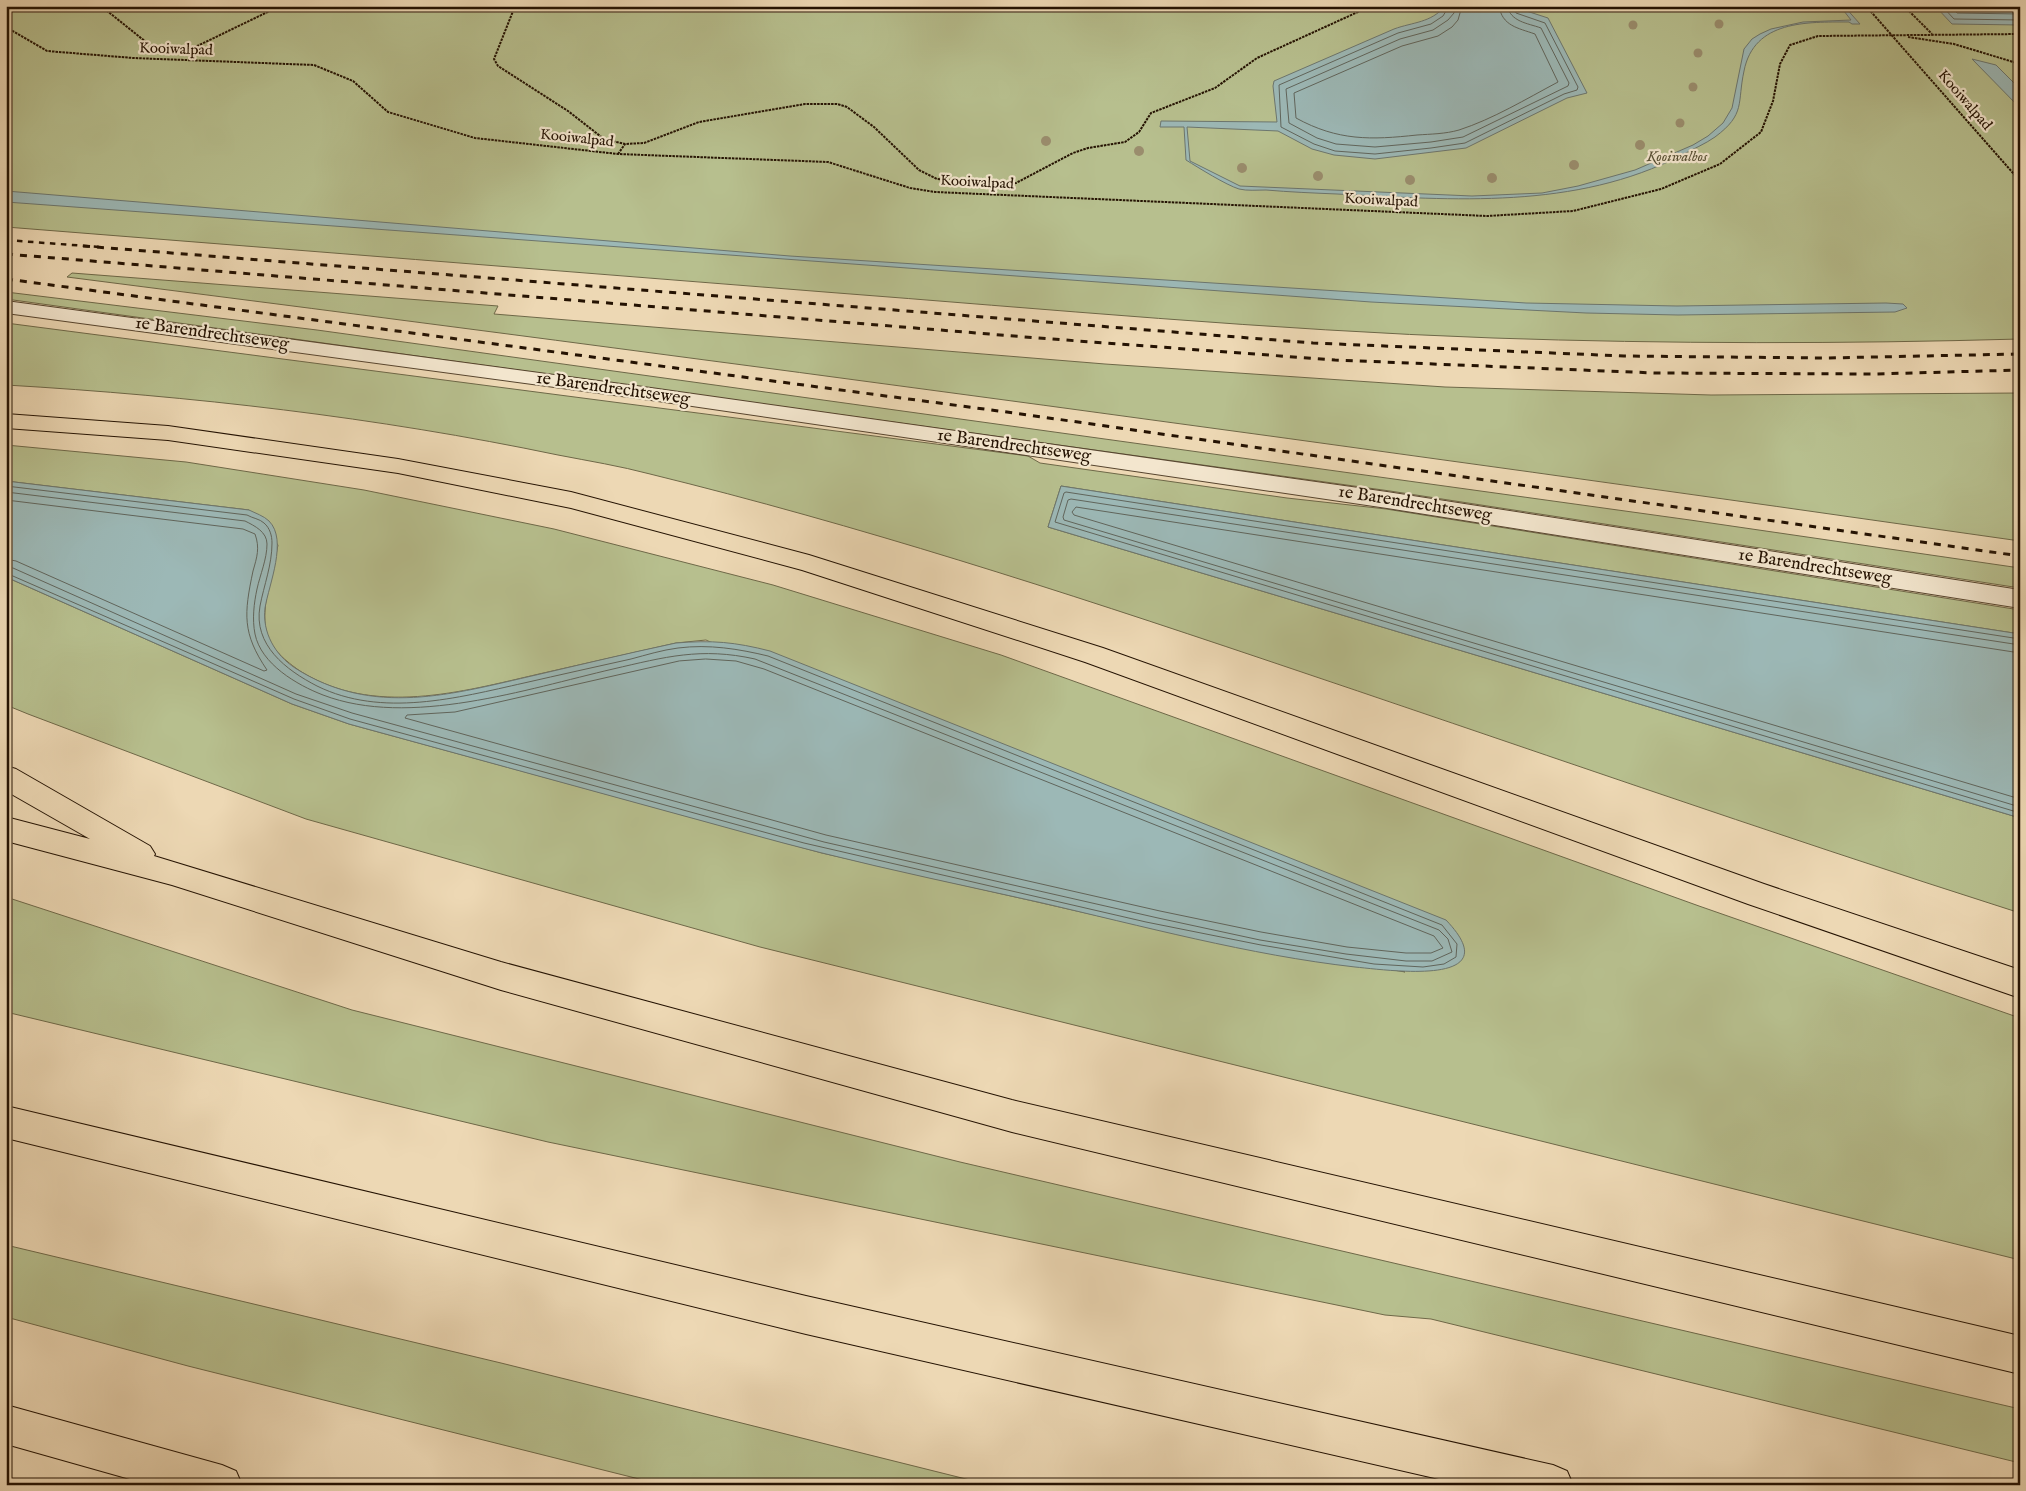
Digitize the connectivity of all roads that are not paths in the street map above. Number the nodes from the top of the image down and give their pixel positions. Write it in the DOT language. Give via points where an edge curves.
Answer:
graph roads {
  1 [pos="6,307"];
  2 [pos="6,421"];
  3 [pos="2020,599"];
  4 [pos="6,777"];
  5 [pos="6,828"];
  6 [pos="172,873"];
  7 [pos="2020,984"];
  8 [pos="6,1122"];
  9 [pos="2020,1355"];
  10 [pos="6,1424"];
  11 [pos="222,1485"];
  12 [pos="1553,1485"];
  1 -- 3 [label="lane, 1e Barendrechtseweg" via="642,393 1387,500"];
  2 -- 7 [label="highway" via="168,433 398,466 572,500 809,563 1094,655 1759,895"];
  4 -- 6 [label="highway"];
  5 -- 6 [label="highway"];
  6 -- 9 [label="highway" via="502,976 1012,1116"];
  8 -- 12 [label="highway" via="806,1315"];
  10 -- 11 [label="highway"];
}
